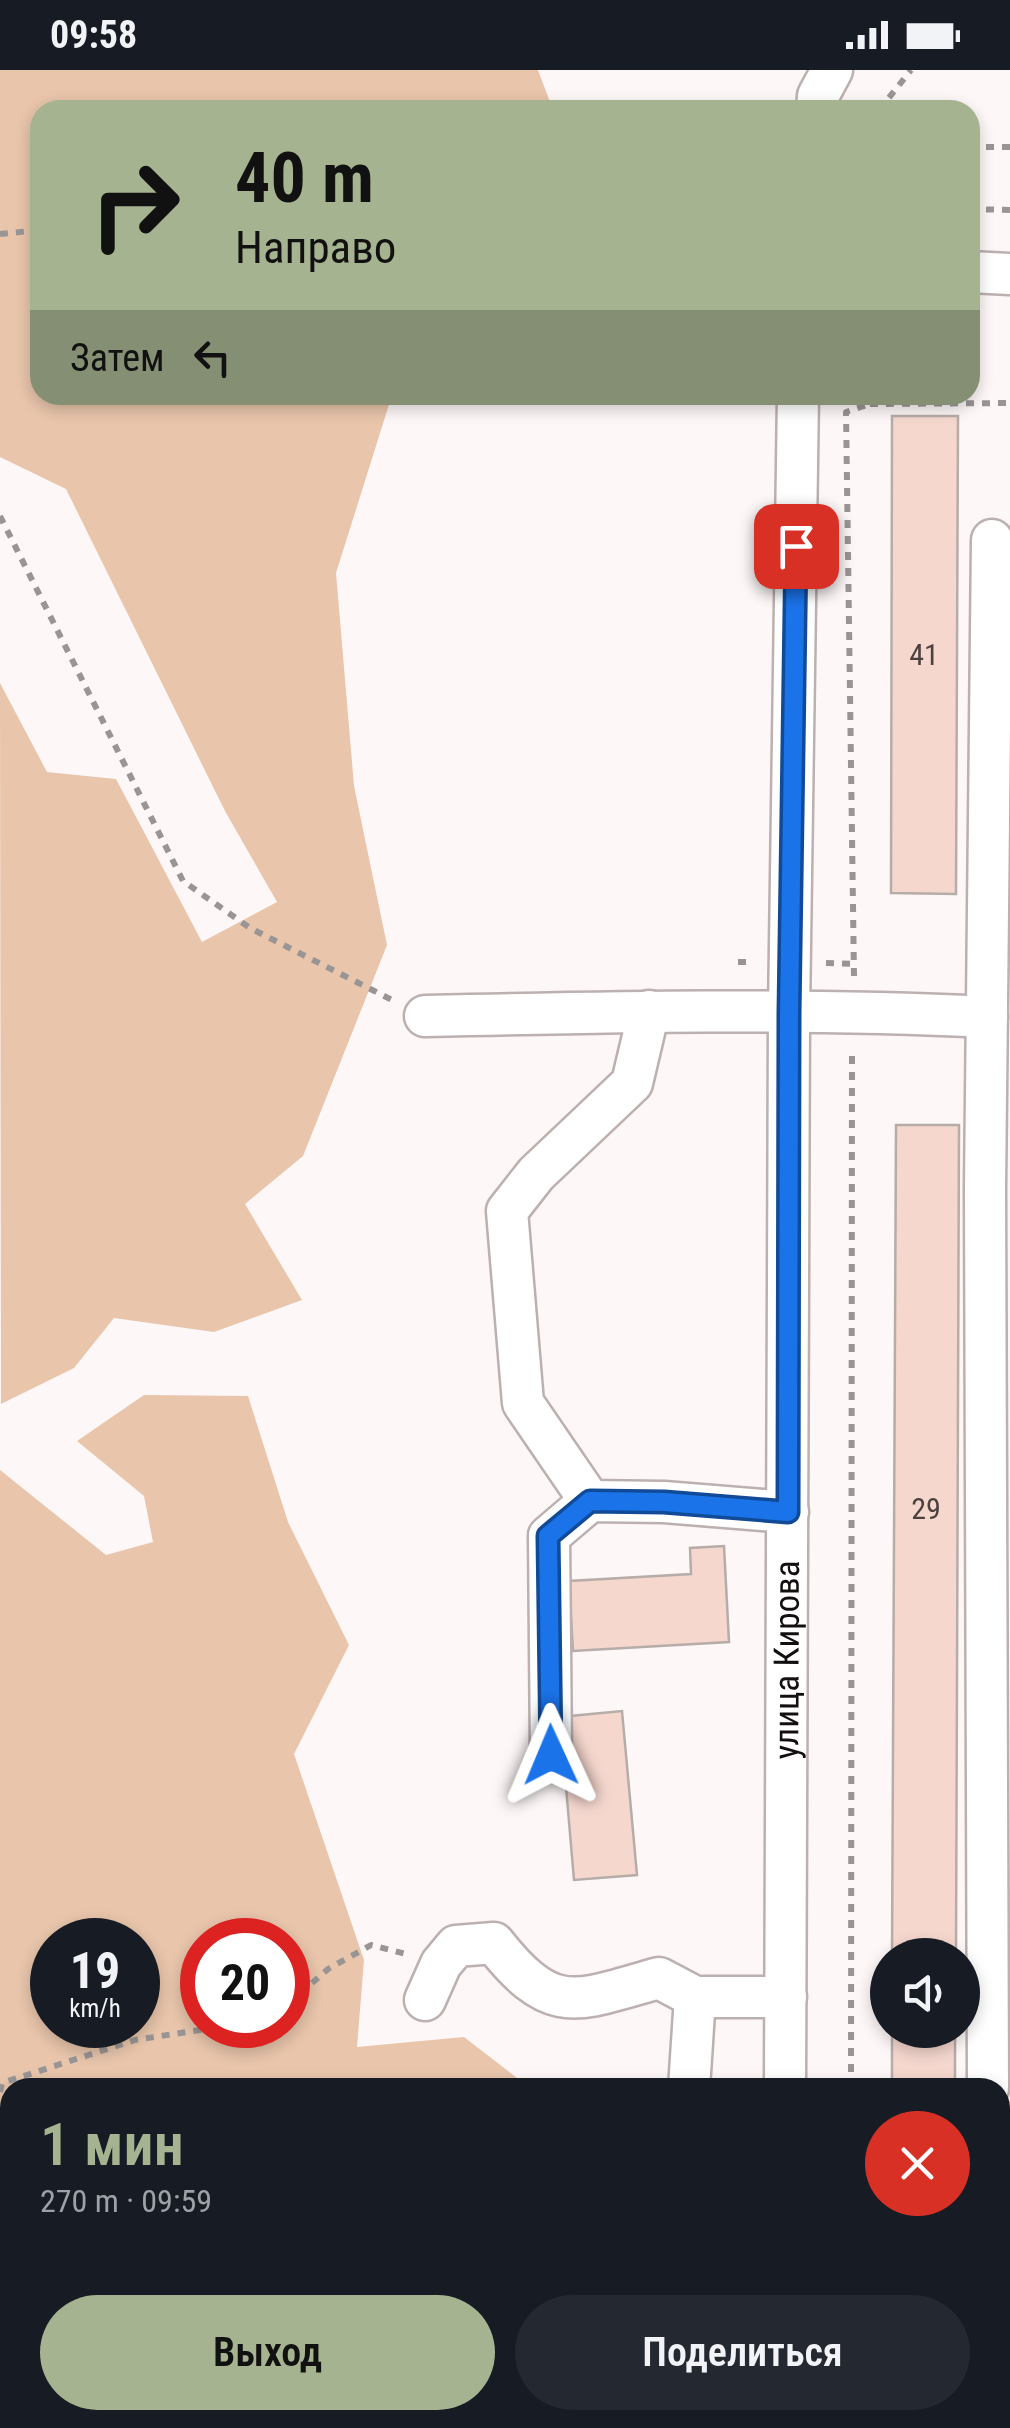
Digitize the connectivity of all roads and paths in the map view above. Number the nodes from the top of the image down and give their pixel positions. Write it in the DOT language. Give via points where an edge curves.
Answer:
graph roads {
  1 [pos="832,70"];
  2 [pos="911,70"];
  3 [pos="818,100"];
  4 [pos="888,100"];
  5 [pos="980,147"];
  6 [pos="1010,147"];
  7 [pos="980,210"];
  8 [pos="1010,210"];
  9 [pos="30,231"];
  10 [pos="0,234"];
  11 [pos="980,272"];
  12 [pos="1010,274"];
  13 [pos="980,403"];
  14 [pos="1010,404"];
  15 [pos="798,405"];
  16 [pos="859,405"];
  17 [pos="0,516"];
  18 [pos="992,540"];
  19 [pos="998,956"];
  20 [pos="649,1010"];
  21 [pos="852,1010"];
  22 [pos="789,1013"];
  23 [pos="425,1016"];
  24 [pos="988,1017"];
  25 [pos="998,1188"];
  26 [pos="998,1420"];
  27 [pos="590,1501"];
  28 [pos="788,1512"];
  29 [pos="998,1606"];
  30 [pos="551,1755"];
  31 [pos="998,1871"];
  32 [pos="433,1982"];
  33 [pos="310,1985"];
  34 [pos="696,1996"];
  35 [pos="786,1996"];
  36 [pos="180,2033"];
  37 [pos="17,2078"];
  38 [pos="690,2078"];
  39 [pos="786,2078"];
  40 [pos="851,2078"];
  41 [pos="988,2078"];
  1 -- 3 [label="street"];
  2 -- 4 [label="path"];
  5 -- 6 [label="path"];
  7 -- 8 [label="path"];
  9 -- 10 [label="path"];
  11 -- 12 [label="street"];
  13 -- 14 [label="path"];
  15 -- 22 [label="street, улица Кирова"];
  16 -- 21 [label="path" via="846,412"];
  17 -- 23 [label="path" via="183,882 250,928"];
  18 -- 19 [label="street"];
  19 -- 24 [label="street"];
  20 -- 22 [label="street"];
  20 -- 23 [label="street"];
  20 -- 27 [label="street" via="632,1083 536,1174 508,1211 523,1403"];
  21 -- 22 [label="street"];
  21 -- 24 [label="street"];
  21 -- 40 [label="path"];
  22 -- 28 [label="street, улица Кирова"];
  24 -- 25 [label="street"];
  25 -- 26 [label="street"];
  26 -- 29 [label="street"];
  27 -- 28 [label="street"];
  27 -- 30 [label="street" via="548,1536"];
  28 -- 35 [label="street, улица Кирова"];
  29 -- 31 [label="street"];
  31 -- 41 [label="street"];
  32 -- 33 [label="path" via="371,1945"];
  32 -- 34 [label="street" via="456,1946 494,1943 544,1992 584,1999 659,1978"];
  34 -- 35 [label="street"];
  34 -- 38 [label="street"];
  35 -- 39 [label="street, улица Кирова"];
  36 -- 37 [label="path" via="135,2040"];
}
